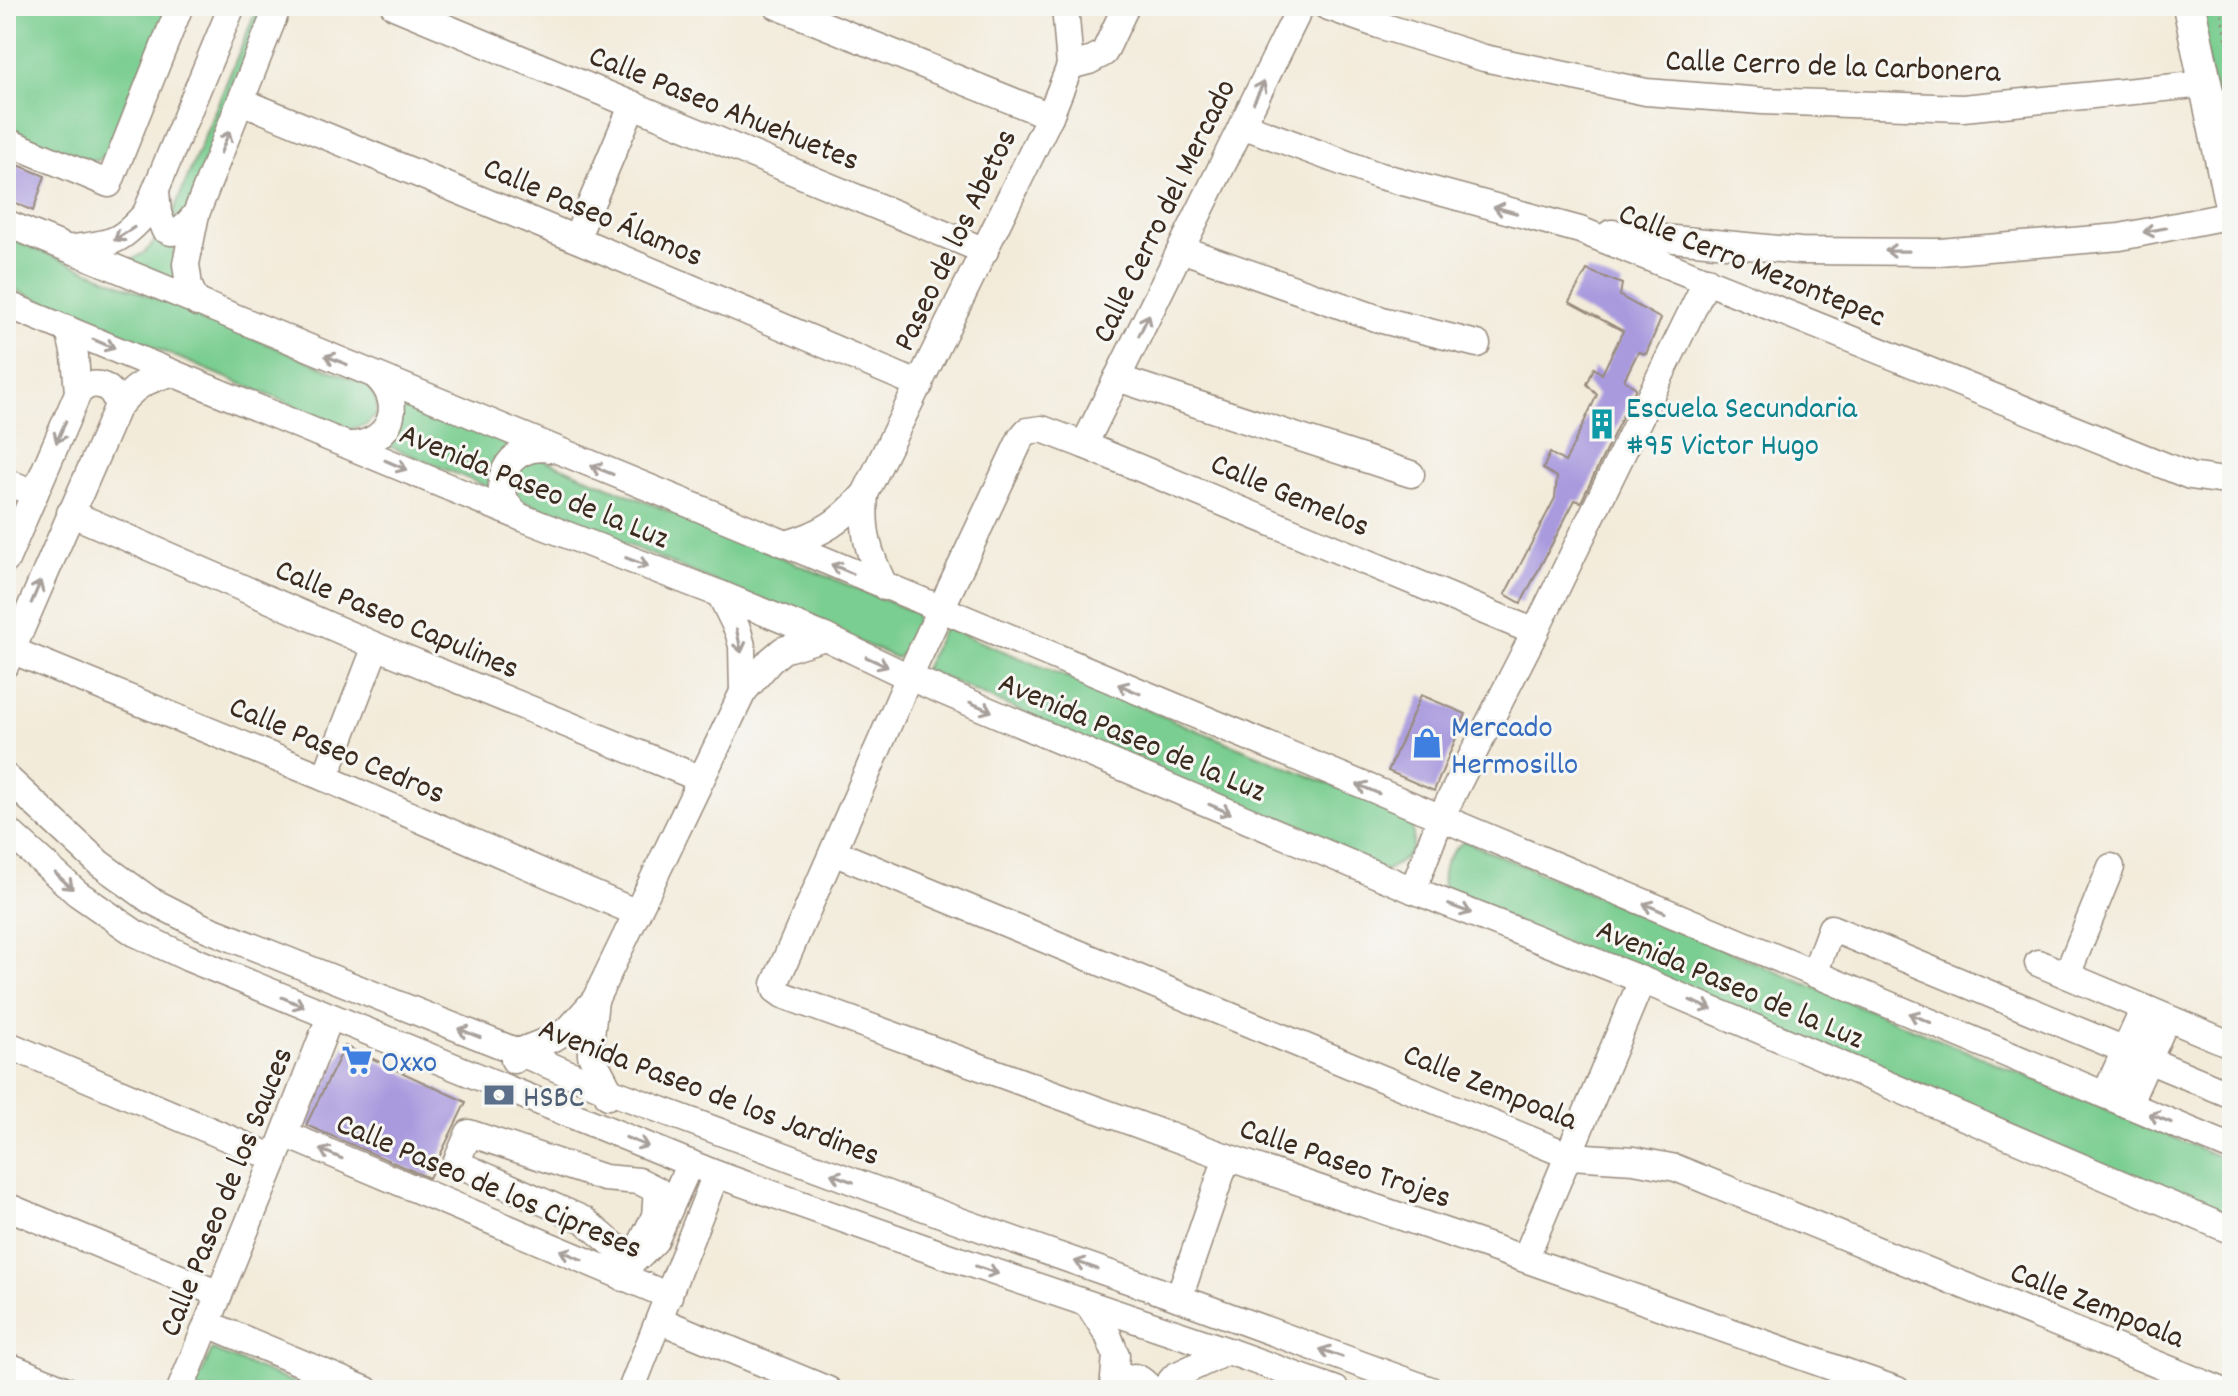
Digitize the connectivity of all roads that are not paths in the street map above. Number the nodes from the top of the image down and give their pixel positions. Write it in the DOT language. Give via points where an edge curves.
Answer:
graph roads {
  1 [pos="180,6"];
  2 [pos="232,6"];
  3 [pos="278,6"];
  4 [pos="394,6"];
  5 [pos="777,6"];
  6 [pos="1065,6"];
  7 [pos="1126,6"];
  8 [pos="1301,6"];
  9 [pos="1326,6"];
  10 [pos="2189,6"];
  11 [pos="1070,66"];
  12 [pos="2219,76"];
  13 [pos="241,101"];
  14 [pos="633,104"];
  15 [pos="1050,116"];
  16 [pos="1242,125"];
  17 [pos="6,141"];
  18 [pos="156,191"];
  19 [pos="2232,213"];
  20 [pos="196,214"];
  21 [pos="6,223"];
  22 [pos="1580,230"];
  23 [pos="576,239"];
  24 [pos="72,249"];
  25 [pos="1181,249"];
  26 [pos="985,251"];
  27 [pos="1707,280"];
  28 [pos="197,303"];
  29 [pos="6,304"];
  30 [pos="69,330"];
  31 [pos="1477,344"];
  32 [pos="172,373"];
  33 [pos="377,377"];
  34 [pos="1117,378"];
  35 [pos="920,385"];
  36 [pos="78,393"];
  37 [pos="117,408"];
  38 [pos="350,445"];
  39 [pos="1084,445"];
  40 [pos="550,449"];
  41 [pos="1411,474"];
  42 [pos="6,482"];
  43 [pos="2232,482"];
  44 [pos="35,493"];
  45 [pos="865,494"];
  46 [pos="70,513"];
  47 [pos="523,518"];
  48 [pos="786,544"];
  49 [pos="6,560"];
  50 [pos="885,587"];
  51 [pos="720,594"];
  52 [pos="940,609"];
  53 [pos="1535,632"];
  54 [pos="825,637"];
  55 [pos="376,646"];
  56 [pos="9,657"];
  57 [pos="909,677"];
  58 [pos="743,692"];
  59 [pos="6,777"];
  60 [pos="325,778"];
  61 [pos="701,779"];
  62 [pos="1440,819"];
  63 [pos="11,838"];
  64 [pos="833,852"];
  65 [pos="2111,867"];
  66 [pos="1413,890"];
  67 [pos="637,913"];
  68 [pos="2038,963"];
  69 [pos="1814,974"];
  70 [pos="2067,975"];
  71 [pos="1642,980"];
  72 [pos="595,1000"];
  73 [pos="2156,1013"];
  74 [pos="330,1017"];
  75 [pos="6,1044"];
  76 [pos="2232,1045"];
  77 [pos="518,1052"];
  78 [pos="2136,1055"];
  79 [pos="502,1088"];
  80 [pos="610,1091"];
  81 [pos="2232,1095"];
  82 [pos="2116,1100"];
  83 [pos="596,1125"];
  84 [pos="280,1146"];
  85 [pos="2232,1148"];
  86 [pos="1570,1156"];
  87 [pos="1227,1157"];
  88 [pos="690,1163"];
  89 [pos="716,1174"];
  90 [pos="893,1196"];
  91 [pos="6,1206"];
  92 [pos="960,1221"];
  93 [pos="2232,1231"];
  94 [pos="878,1232"];
  95 [pos="947,1256"];
  96 [pos="1525,1259"];
  97 [pos="624,1278"];
  98 [pos="219,1294"];
  99 [pos="1179,1298"];
  100 [pos="1088,1304"];
  101 [pos="664,1308"];
  102 [pos="208,1324"];
  103 [pos="1228,1351"];
  104 [pos="6,1365"];
  105 [pos="1361,1378"];
  106 [pos="1870,1385"];
  107 [pos="66,1390"];
  108 [pos="180,1390"];
  109 [pos="366,1390"];
  110 [pos="631,1390"];
  111 [pos="828,1390"];
  112 [pos="1113,1390"];
  113 [pos="1151,1390"];
  114 [pos="1163,1390"];
  115 [pos="1336,1390"];
  116 [pos="1431,1390"];
  117 [pos="1897,1390"];
  118 [pos="2220,1390"];
  1 -- 17 [label="street" via="109,184"];
  2 -- 18 [label="street"];
  3 -- 13 [label="street"];
  4 -- 14 [label="street, Calle Paseo Ahuehuetes"];
  5 -- 15 [label="street"];
  6 -- 11 [label="street, Paseo de los Abetos"];
  7 -- 11 [label="street" via="1104,53"];
  16 -- 8 [label="street, Calle Cerro del Mercado, one-way"];
  9 -- 12 [label="street, Calle Cerro de la Carbonera" via="1484,58 1646,92 1963,108"];
  10 -- 12 [label="main road"];
  11 -- 15 [label="street, Paseo de los Abetos"];
  12 -- 19 [label="main road"];
  20 -- 13 [label="street, one-way"];
  13 -- 23 [label="street, Calle Paseo Álamos"];
  14 -- 23 [label="street"];
  14 -- 26 [label="street, Calle Paseo Ahuehuetes"];
  15 -- 26 [label="street, Paseo de los Abetos"];
  22 -- 16 [label="street, Calle Cerro Mezontepec, one-way" via="1377,175"];
  16 -- 25 [label="street, Calle Cerro del Mercado"];
  18 -- 20 [label="street" via="164,229 181,231"];
  18 -- 24 [label="street, one-way" via="129,233 107,244"];
  19 -- 22 [label="street, one-way" via="2120,237 1940,252 1800,251"];
  20 -- 28 [label="street" via="186,264"];
  21 -- 24 [label="street, Avenida Paseo de la Luz"];
  22 -- 27 [label="street, Calle Cerro Mezontepec"];
  23 -- 35 [label="street, Calle Paseo Álamos"];
  24 -- 28 [label="street, Avenida Paseo de la Luz"];
  25 -- 31 [label="street" via="1382,320"];
  34 -- 25 [label="street, Calle Cerro del Mercado, one-way"];
  26 -- 35 [label="street, Paseo de los Abetos"];
  27 -- 43 [label="street, Calle Cerro Mezontepec" via="2190,476"];
  27 -- 53 [label="street"];
  33 -- 28 [label="street, Avenida Paseo de la Luz, one-way"];
  29 -- 30 [label="street, Avenida Paseo de la Luz"];
  30 -- 32 [label="street, Avenida Paseo de la Luz, one-way"];
  30 -- 36 [label="street"];
  32 -- 37 [label="street" via="147,380"];
  32 -- 38 [label="street, Avenida Paseo de la Luz"];
  33 -- 38 [label="street" via="389,392 390,421 378,437"];
  33 -- 40 [label="street, Avenida Paseo de la Luz"];
  34 -- 39 [label="street, Calle Cerro del Mercado"];
  34 -- 41 [label="street"];
  35 -- 45 [label="street, Paseo de los Abetos"];
  36 -- 37 [label="street" via="88,385 102,385 114,394"];
  36 -- 44 [label="street, one-way"];
  37 -- 46 [label="street"];
  38 -- 47 [label="street, Avenida Paseo de la Luz, one-way"];
  39 -- 52 [label="street, Calle Gemelos" via="1042,429 1027,431"];
  39 -- 53 [label="street, Calle Gemelos"];
  40 -- 47 [label="street" via="523,451 504,471 505,498"];
  48 -- 40 [label="street, Avenida Paseo de la Luz, one-way"];
  42 -- 44 [label="street"];
  44 -- 49 [label="street"];
  45 -- 48 [label="street, Paseo de los Abetos" via="834,525"];
  45 -- 50 [label="street, Paseo de los Abetos" via="866,540"];
  46 -- 55 [label="street, Calle Paseo Capulines"];
  56 -- 46 [label="street, one-way"];
  47 -- 51 [label="street, Avenida Paseo de la Luz, one-way"];
  50 -- 48 [label="street, Avenida Paseo de la Luz, one-way"];
  50 -- 52 [label="street, Avenida Paseo de la Luz"];
  51 -- 54 [label="street, Avenida Paseo de la Luz"];
  51 -- 58 [label="street, one-way" via="742,646"];
  52 -- 57 [label="street"];
  62 -- 52 [label="street, Avenida Paseo de la Luz, one-way"];
  53 -- 62 [label="street"];
  54 -- 57 [label="street, Avenida Paseo de la Luz, one-way"];
  54 -- 58 [label="street" via="783,650"];
  55 -- 60 [label="street"];
  55 -- 61 [label="street, Calle Paseo Capulines"];
  56 -- 60 [label="street, Calle Paseo Cedros"];
  57 -- 64 [label="street"];
  57 -- 66 [label="street, Avenida Paseo de la Luz, one-way"];
  58 -- 61 [label="street"];
  77 -- 59 [label="street, Avenida Paseo de los Jardines, one-way" via="201,926 150,900 99,863"];
  60 -- 67 [label="street, Calle Paseo Cedros"];
  61 -- 67 [label="street"];
  62 -- 66 [label="street"];
  69 -- 62 [label="street, Avenida Paseo de la Luz, one-way"];
  63 -- 74 [label="street, one-way" via="135,933"];
  64 -- 86 [label="street, Calle Zempoala"];
  64 -- 87 [label="street, Calle Paseo Trojes" via="776,990"];
  65 -- 70 [label="street"];
  66 -- 71 [label="street, Avenida Paseo de la Luz, one-way"];
  67 -- 72 [label="street"];
  68 -- 70 [label="street"];
  69 -- 78 [label="street" via="1831,928"];
  82 -- 69 [label="street, Avenida Paseo de la Luz, one-way"];
  70 -- 73 [label="street"];
  71 -- 86 [label="street"];
  71 -- 93 [label="street, Avenida Paseo de la Luz, one-way"];
  72 -- 77 [label="street" via="570,1028"];
  72 -- 80 [label="street" via="591,1055"];
  73 -- 76 [label="street"];
  73 -- 78 [label="street"];
  74 -- 79 [label="street"];
  74 -- 84 [label="street, Calle Paseo de los Sauces"];
  75 -- 84 [label="street, Calle Paseo de los Cipreses"];
  77 -- 79 [label="street"];
  77 -- 80 [label="street, Avenida Paseo de los Jardines"];
  78 -- 81 [label="street"];
  78 -- 82 [label="street"];
  79 -- 83 [label="street"];
  80 -- 83 [label="street"];
  90 -- 80 [label="street, Avenida Paseo de los Jardines, one-way"];
  85 -- 82 [label="street, Avenida Paseo de la Luz, one-way"];
  83 -- 88 [label="street, one-way"];
  97 -- 84 [label="street, Calle Paseo de los Cipreses, one-way"];
  84 -- 98 [label="street, Calle Paseo de los Sauces"];
  86 -- 96 [label="street"];
  86 -- 118 [label="street, Calle Zempoala" via="1676,1168"];
  87 -- 96 [label="street, Calle Paseo Trojes"];
  87 -- 99 [label="street"];
  88 -- 89 [label="street"];
  88 -- 97 [label="street" via="655,1241 641,1255 628,1251 616,1247 584,1220 456,1163 469,1133 657,1190 655,1216 647,1230 640,1244 633,1259"];
  89 -- 94 [label="street"];
  89 -- 101 [label="street"];
  90 -- 92 [label="street, Avenida Paseo de los Jardines"];
  90 -- 94 [label="street"];
  91 -- 98 [label="street"];
  92 -- 95 [label="street"];
  99 -- 92 [label="street, Avenida Paseo de los Jardines, one-way"];
  94 -- 95 [label="street"];
  95 -- 100 [label="street, one-way"];
  96 -- 106 [label="street, Calle Paseo Trojes"];
  97 -- 101 [label="street, Calle Paseo de los Cipreses"];
  98 -- 102 [label="street, Calle Paseo de los Sauces"];
  105 -- 99 [label="street, Avenida Paseo de los Jardines, one-way"];
  100 -- 103 [label="street"];
  100 -- 112 [label="street" via="1116,1355"];
  101 -- 110 [label="street"];
  101 -- 111 [label="street, Calle Paseo de los Cipreses"];
  102 -- 108 [label="street, Calle Paseo de los Sauces"];
  102 -- 109 [label="street"];
  103 -- 114 [label="street" via="1175,1376"];
  103 -- 115 [label="street"];
  104 -- 107 [label="street"];
  105 -- 116 [label="street, Avenida Paseo de los Jardines"];
  106 -- 117 [label="street, Calle Paseo Trojes"];
  112 -- 113 [label="street" via="1132,1376"];
}
